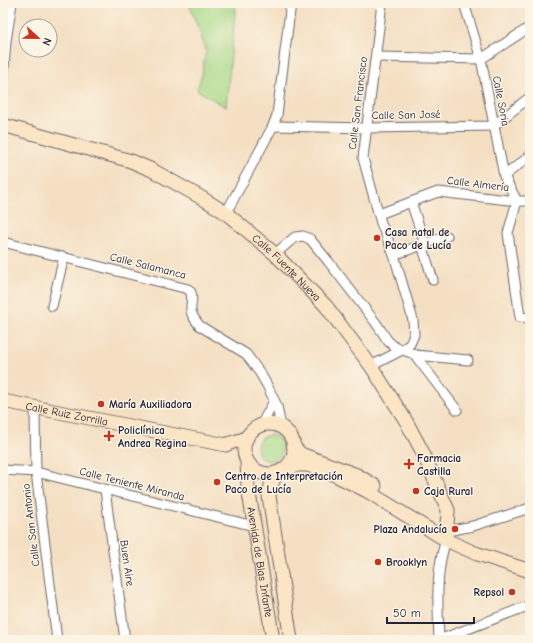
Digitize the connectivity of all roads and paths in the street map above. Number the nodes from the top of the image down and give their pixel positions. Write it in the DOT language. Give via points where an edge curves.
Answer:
graph roads {
  1 [pos="12,3"];
  2 [pos="291,3"];
  3 [pos="382,3"];
  4 [pos="464,3"];
  5 [pos="530,27"];
  6 [pos="376,57"];
  7 [pos="481,59"];
  8 [pos="3,82"];
  9 [pos="530,97"];
  10 [pos="3,125"];
  11 [pos="273,126"];
  12 [pos="493,126"];
  13 [pos="367,128"];
  14 [pos="530,156"];
  15 [pos="504,176"];
  16 [pos="517,201"];
  17 [pos="530,201"];
  18 [pos="412,202"];
  19 [pos="226,213"];
  20 [pos="379,214"];
  21 [pos="447,236"];
  22 [pos="3,242"];
  23 [pos="424,244"];
  24 [pos="275,254"];
  25 [pos="394,255"];
  26 [pos="64,257"];
  27 [pos="433,280"];
  28 [pos="52,306"];
  29 [pos="530,318"];
  30 [pos="402,350"];
  31 [pos="415,355"];
  32 [pos="468,360"];
  33 [pos="371,366"];
  34 [pos="3,401"];
  35 [pos="274,401"];
  36 [pos="36,407"];
  37 [pos="457,410"];
  38 [pos="261,425"];
  39 [pos="286,430"];
  40 [pos="247,438"];
  41 [pos="226,445"];
  42 [pos="294,447"];
  43 [pos="246,458"];
  44 [pos="3,470"];
  45 [pos="280,471"];
  46 [pos="36,472"];
  47 [pos="105,490"];
  48 [pos="530,508"];
  49 [pos="254,526"];
  50 [pos="447,536"];
  51 [pos="530,566"];
  52 [pos="530,571"];
  53 [pos="530,605"];
  54 [pos="57,640"];
  55 [pos="125,640"];
  56 [pos="273,640"];
  57 [pos="291,640"];
  58 [pos="439,640"];
  1 -- 8 [label="street"];
  2 -- 11 [label="street" via="280,98"];
  3 -- 6 [label="street, Calle San Francisco"];
  4 -- 7 [label="street, Calle Soria"];
  5 -- 7 [label="street"];
  6 -- 7 [label="street"];
  6 -- 13 [label="street, Calle San Francisco"];
  7 -- 12 [label="street, Calle Soria"];
  9 -- 12 [label="street"];
  10 -- 19 [label="main road, Calle Fuente Nueva" via="131,160"];
  11 -- 13 [label="street, Calle San José"];
  11 -- 19 [label="street"];
  12 -- 13 [label="street, Calle San José"];
  12 -- 15 [label="street, Calle Soria"];
  13 -- 20 [label="street, Calle San Francisco" via="363,158"];
  14 -- 15 [label="street"];
  15 -- 16 [label="street, Calle Soria"];
  16 -- 17 [label="street, Calle Almería"];
  16 -- 18 [label="street, Calle Almería" via="438,192"];
  16 -- 29 [label="street" via="508,233 520,317"];
  18 -- 20 [label="street, Calle Almería"];
  18 -- 23 [label="street"];
  19 -- 24 [label="main road, Calle Fuente Nueva"];
  20 -- 25 [label="street, Calle San Francisco"];
  21 -- 23 [label="street"];
  22 -- 26 [label="street, Calle Salamanca"];
  23 -- 25 [label="street"];
  23 -- 27 [label="street"];
  24 -- 30 [label="street" via="295,237 303,236 310,239 388,341"];
  24 -- 33 [label="main road, Calle Fuente Nueva" via="326,306"];
  25 -- 30 [label="street, Calle San Francisco" via="413,320 414,335 410,344"];
  26 -- 28 [label="street"];
  26 -- 35 [label="street, Calle Salamanca" via="191,290 191,312 200,326 246,354 263,378"];
  30 -- 31 [label="street"];
  30 -- 33 [label="street, Calle San Francisco"];
  31 -- 32 [label="street"];
  31 -- 37 [label="street"];
  33 -- 50 [label="main road, Calle Fuente Nueva" via="406,421 431,471 448,510"];
  34 -- 36 [label="main road, Calle Ruiz Zorrilla"];
  35 -- 38 [label="street"];
  35 -- 39 [label="street, Calle Salamanca" via="280,422"];
  36 -- 41 [label="main road, Calle Ruiz Zorrilla"];
  36 -- 46 [label="street, Calle San Antonio"];
  38 -- 39 [label="main road" via="274,424"];
  38 -- 40 [label="main road" via="250,432"];
  39 -- 42 [label="main road"];
  40 -- 41 [label="main road, Calle Ruiz Zorrilla"];
  40 -- 43 [label="main road"];
  41 -- 43 [label="main road, Calle Ruiz Zorrilla" via="229,450"];
  42 -- 45 [label="main road" via="292,460"];
  42 -- 50 [label="main road" via="301,454 357,475"];
  43 -- 45 [label="main road" via="258,472 271,474"];
  43 -- 49 [label="main road, Avenida de Blas Infante"];
  44 -- 46 [label="street, Calle Teniente Miranda"];
  45 -- 50 [label="main road" via="295,465 307,465 335,475"];
  45 -- 57 [label="main road, Avenida de Blas Infante" via="271,485 269,496"];
  46 -- 47 [label="street, Calle Teniente Miranda"];
  46 -- 54 [label="street, Calle San Antonio"];
  47 -- 49 [label="street, Calle Teniente Miranda"];
  47 -- 55 [label="street, Buen Aire"];
  48 -- 50 [label="street"];
  49 -- 56 [label="main road, Avenida de Blas Infante"];
  50 -- 51 [label="main road"];
  50 -- 52 [label="main road" via="475,553"];
  50 -- 58 [label="street" via="438,572"];
  53 -- 58 [label="street"];
}
